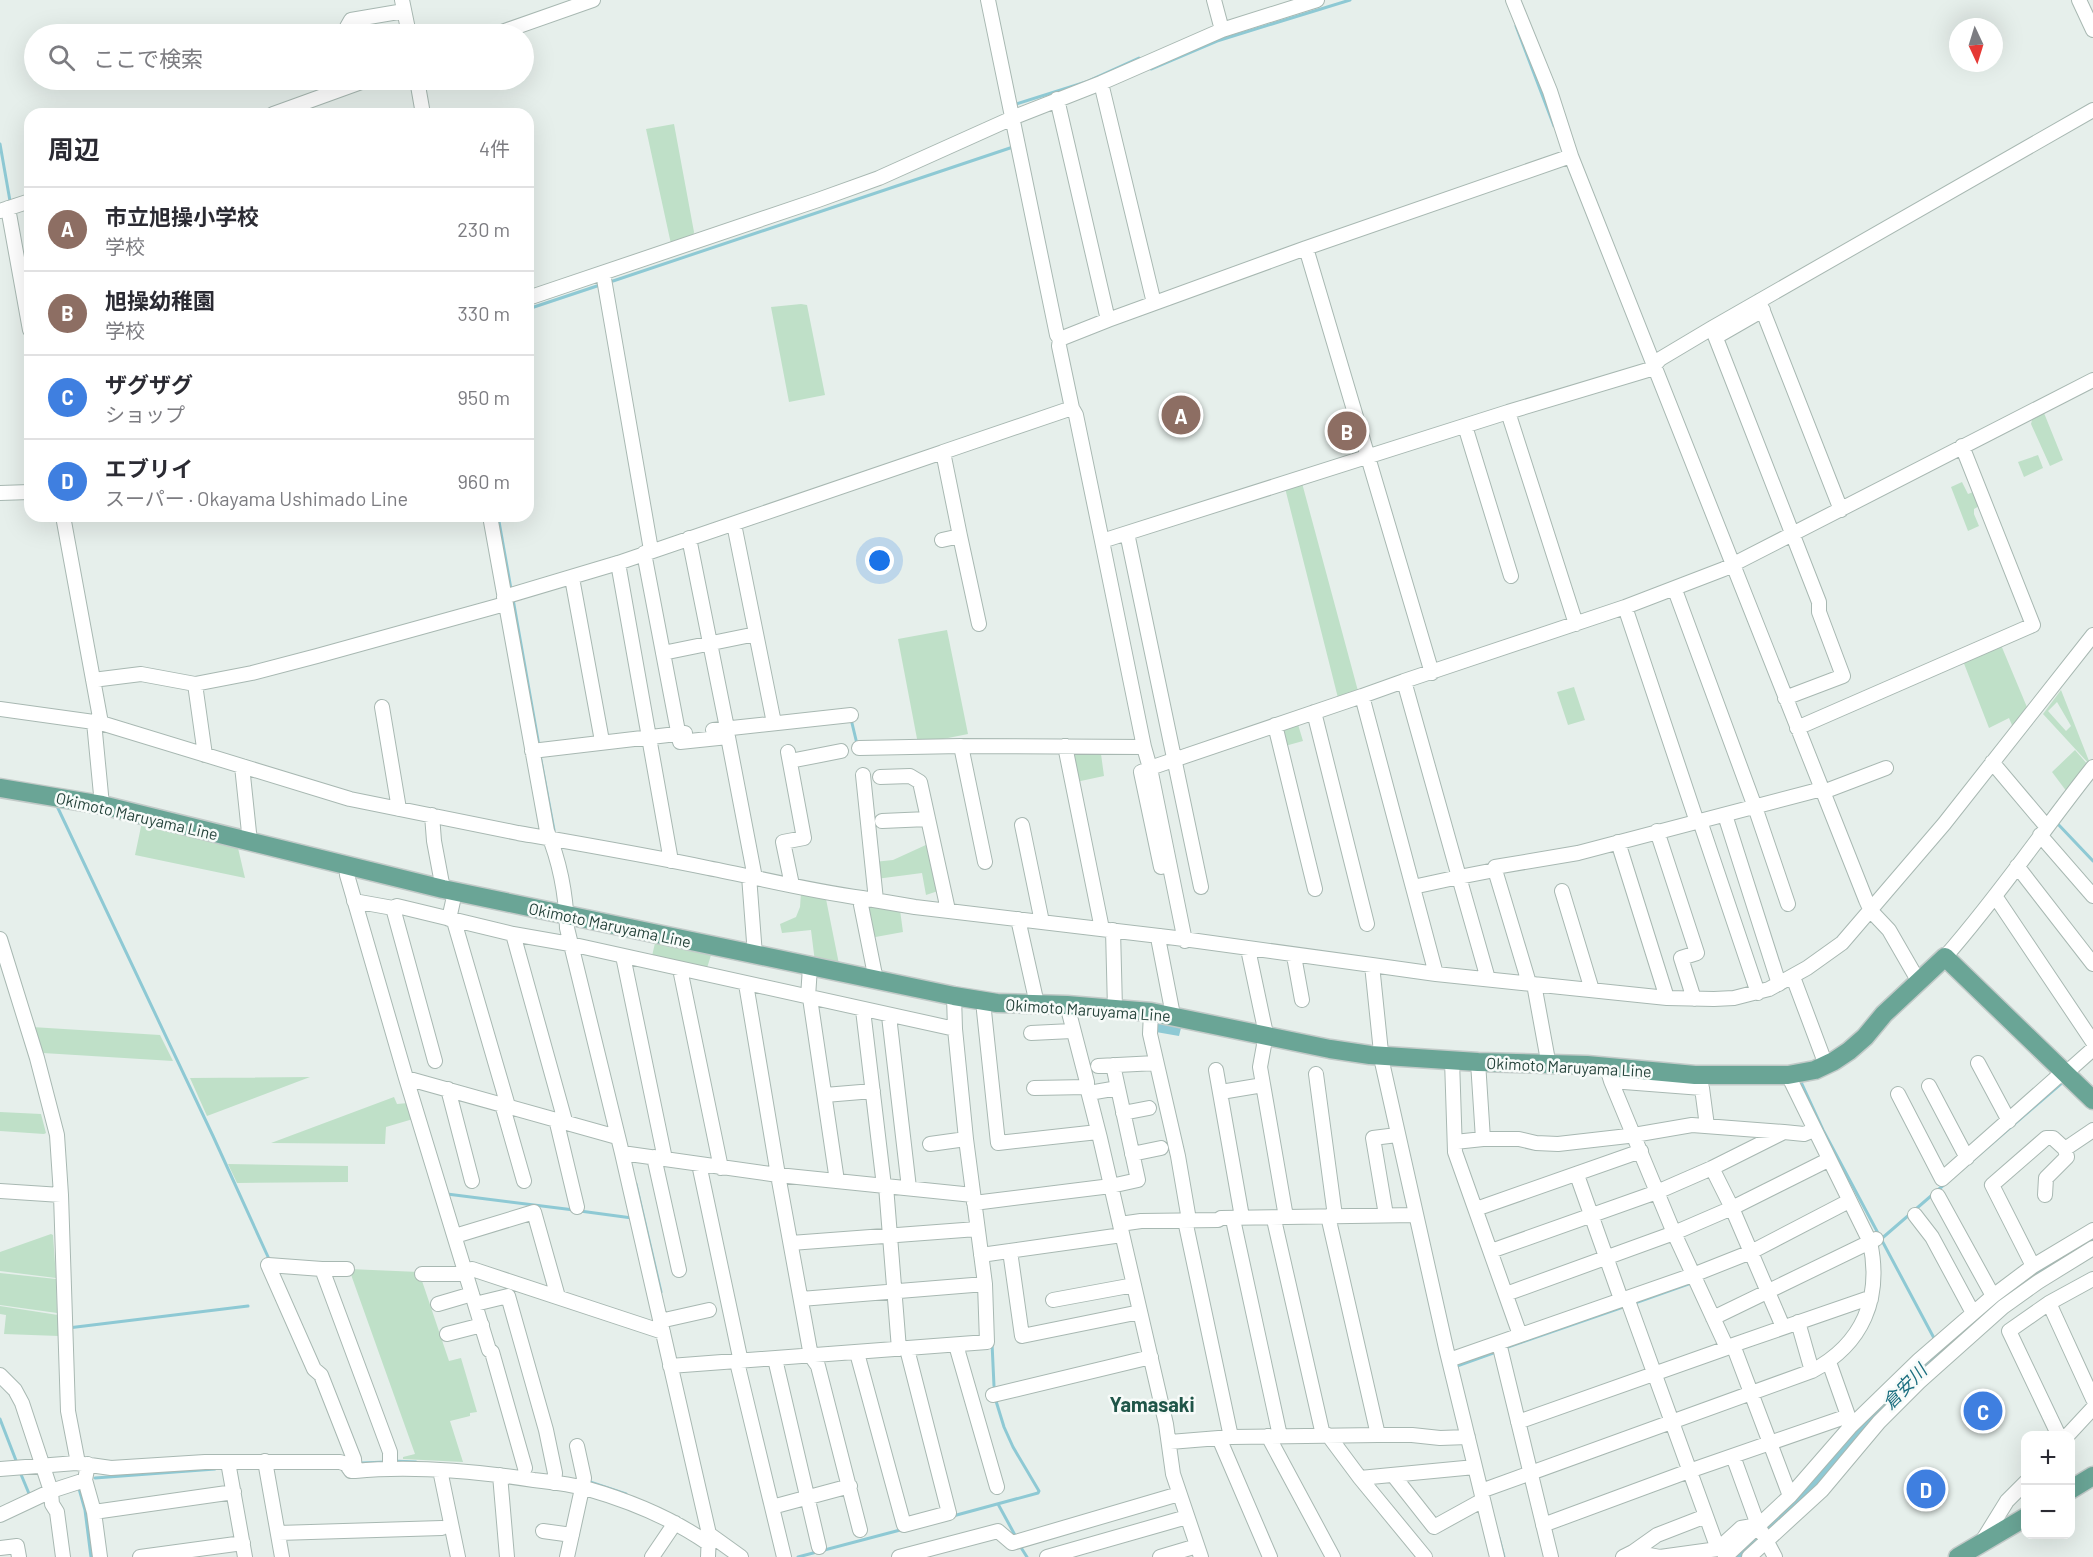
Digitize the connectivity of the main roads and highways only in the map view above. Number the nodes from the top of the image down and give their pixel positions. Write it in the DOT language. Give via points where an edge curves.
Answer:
graph roads {
  1 [pos="0,788"];
  2 [pos="2093,1100"];
  3 [pos="2093,1476"];
  4 [pos="2075,1485"];
  5 [pos="2021,1519"];
  6 [pos="1958,1557"];
  1 -- 2 [label="main road, Okimoto Maruyama Line" via="102,805 250,842 451,906 567,916 984,1006 1036,1004 1068,1010 1115,1009 1150,1016 1173,1015 1265,1038 1382,1059 1479,1066 1587,1065 1609,1075 1788,1076 1815,1070 1849,1051 1945,957"];
  3 -- 4 [label="main road"];
  5 -- 6 [label="main road"];
}
